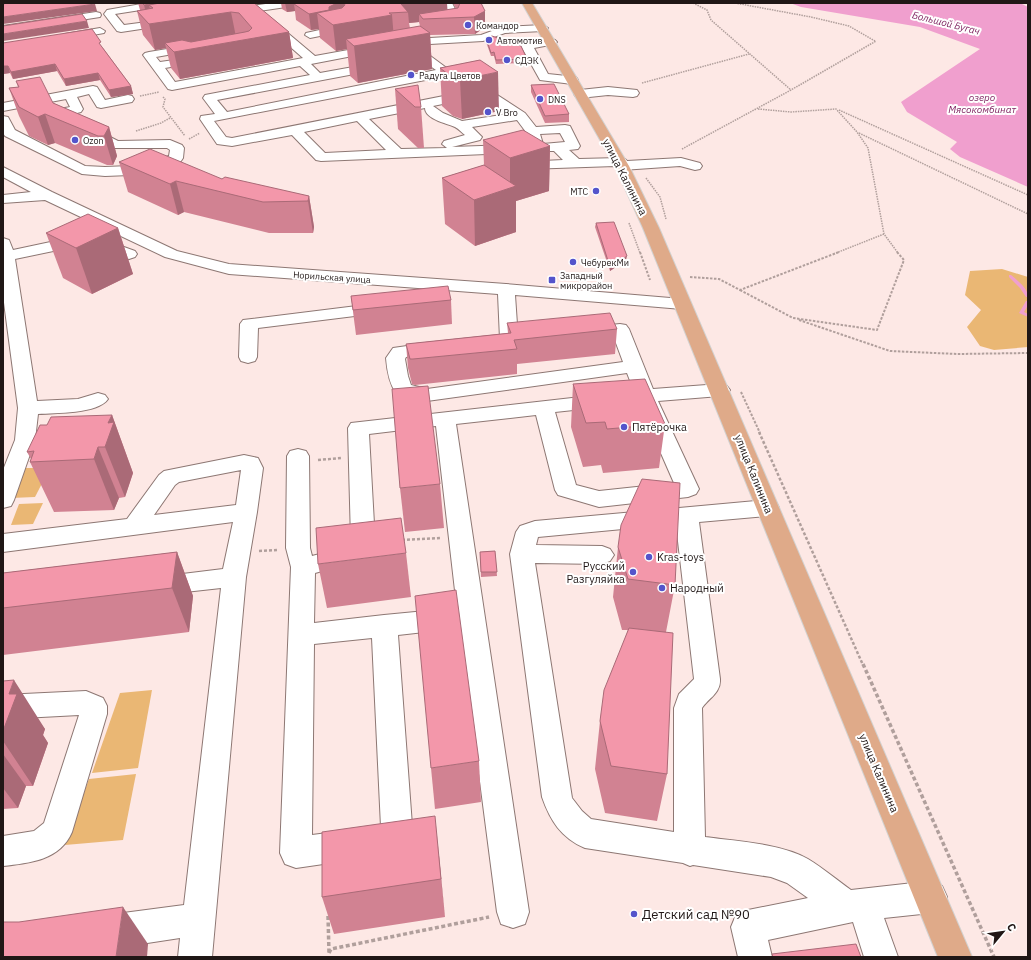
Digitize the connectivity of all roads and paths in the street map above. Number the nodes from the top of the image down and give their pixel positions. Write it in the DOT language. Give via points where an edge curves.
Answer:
graph roads {
  1 [pos="161,3"];
  2 [pos="225,3"];
  3 [pos="293,3"];
  4 [pos="527,3"];
  5 [pos="693,3"];
  6 [pos="735,3"];
  7 [pos="445,4"];
  8 [pos="235,12"];
  9 [pos="218,14"];
  10 [pos="96,15"];
  11 [pos="281,18"];
  12 [pos="183,20"];
  13 [pos="424,25"];
  14 [pos="543,28"];
  15 [pos="3,29"];
  16 [pos="346,29"];
  17 [pos="100,31"];
  18 [pos="310,35"];
  19 [pos="55,38"];
  20 [pos="551,42"];
  21 [pos="209,45"];
  22 [pos="750,54"];
  23 [pos="215,60"];
  24 [pos="307,61"];
  25 [pos="156,66"];
  26 [pos="457,76"];
  27 [pos="319,77"];
  28 [pos="572,80"];
  29 [pos="172,86"];
  30 [pos="791,90"];
  31 [pos="484,92"];
  32 [pos="608,92"];
  33 [pos="337,93"];
  34 [pos="633,93"];
  35 [pos="580,94"];
  36 [pos="70,95"];
  37 [pos="180,96"];
  38 [pos="195,96"];
  39 [pos="128,99"];
  40 [pos="3,107"];
  41 [pos="758,109"];
  42 [pos="836,109"];
  43 [pos="431,115"];
  44 [pos="224,116"];
  45 [pos="520,116"];
  46 [pos="360,117"];
  47 [pos="3,120"];
  48 [pos="461,125"];
  49 [pos="387,126"];
  50 [pos="212,128"];
  51 [pos="372,129"];
  52 [pos="531,129"];
  53 [pos="295,130"];
  54 [pos="514,130"];
  55 [pos="857,132"];
  56 [pos="491,134"];
  57 [pos="475,137"];
  58 [pos="557,146"];
  59 [pos="538,148"];
  60 [pos="679,150"];
  61 [pos="432,152"];
  62 [pos="398,154"];
  63 [pos="574,162"];
  64 [pos="621,164"];
  65 [pos="527,166"];
  66 [pos="695,166"];
  67 [pos="3,171"];
  68 [pos="47,195"];
  69 [pos="1028,195"];
  70 [pos="3,199"];
  71 [pos="1028,214"];
  72 [pos="628,221"];
  73 [pos="884,234"];
  74 [pos="4,249"];
  75 [pos="129,254"];
  76 [pos="650,280"];
  77 [pos="454,286"];
  78 [pos="506,289"];
  79 [pos="740,290"];
  80 [pos="687,294"];
  81 [pos="438,300"];
  82 [pos="395,306"];
  83 [pos="793,318"];
  84 [pos="573,333"];
  85 [pos="509,339"];
  86 [pos="455,346"];
  87 [pos="1028,354"];
  88 [pos="248,357"];
  89 [pos="634,366"];
  90 [pos="729,388"];
  91 [pos="645,395"];
  92 [pos="98,399"];
  93 [pos="28,408"];
  94 [pos="544,408"];
  95 [pos="445,420"];
  96 [pos="360,457"];
  97 [pos="298,458"];
  98 [pos="3,500"];
  99 [pos="768,508"];
  100 [pos="246,512"];
  101 [pos="687,516"];
  102 [pos="134,527"];
  103 [pos="3,543"];
  104 [pos="522,554"];
  105 [pos="602,555"];
  106 [pos="303,567"];
  107 [pos="234,577"];
  108 [pos="134,589"];
  109 [pos="471,617"];
  110 [pos="384,626"];
  111 [pos="302,635"];
  112 [pos="3,707"];
  113 [pos="690,850"];
  114 [pos="3,852"];
  115 [pos="931,897"];
  116 [pos="855,906"];
  117 [pos="328,908"];
  118 [pos="513,912"];
  119 [pos="200,919"];
  120 [pos="82,936"];
  121 [pos="196,957"];
  122 [pos="756,957"];
  123 [pos="881,957"];
  124 [pos="955,957"];
  125 [pos="994,957"];
  1 -- 12 [label="street" via="109,14 121,29"];
  2 -- 8 [label="street"];
  3 -- 8 [label="street"];
  4 -- 14 [label="main road, улица Калинина"];
  5 -- 22 [label="path" via="707,10 711,20"];
  6 -- 30 [label="path" via="811,16 849,26 876,41"];
  7 -- 13 [label="street" via="455,19 454,22"];
  8 -- 9 [label="street"];
  10 -- 15 [label="street"];
  11 -- 24 [label="street" via="262,21"];
  14 -- 20 [label="main road, улица Калинина"];
  14 -- 24 [label="street" via="502,30 483,38 430,41 416,36"];
  16 -- 18 [label="street"];
  17 -- 19 [label="street"];
  20 -- 28 [label="main road, улица Калинина"];
  20 -- 28 [label="street" via="527,46 544,76"];
  21 -- 25 [label="street" via="146,52"];
  22 -- 30 [label="path"];
  22 -- 32 [label="path"];
  23 -- 25 [label="street" via="197,63 185,61"];
  24 -- 29 [label="street"];
  24 -- 38 [label="street" via="314,73"];
  25 -- 29 [label="street"];
  26 -- 27 [label="street" via="425,57"];
  26 -- 31 [label="street"];
  26 -- 33 [label="street"];
  27 -- 33 [label="street"];
  27 -- 44 [label="street" via="209,98"];
  28 -- 35 [label="main road, улица Калинина"];
  29 -- 37 [label="street"];
  30 -- 60 [label="path"];
  31 -- 45 [label="street"];
  31 -- 46 [label="street"];
  32 -- 34 [label="street"];
  32 -- 35 [label="street"];
  33 -- 44 [label="street"];
  35 -- 64 [label="main road, улица Калинина"];
  36 -- 39 [label="street" via="93,90 101,104"];
  36 -- 40 [label="street"];
  36 -- 47 [label="street" via="77,108 60,113 70,122 116,145 170,144 177,148 176,158 143,169 82,170 10,133"];
  39 -- 50 [label="path" via="160,92 165,100 163,108 188,140"];
  41 -- 42 [label="path" via="791,112"];
  42 -- 55 [label="path"];
  42 -- 69 [label="path"];
  43 -- 48 [label="street"];
  44 -- 50 [label="street" via="206,119"];
  45 -- 48 [label="street"];
  45 -- 52 [label="street"];
  46 -- 51 [label="street"];
  46 -- 53 [label="street"];
  48 -- 57 [label="street"];
  49 -- 51 [label="street"];
  50 -- 53 [label="street" via="222,142"];
  51 -- 62 [label="street"];
  52 -- 54 [label="street"];
  52 -- 58 [label="street" via="565,129 573,146"];
  52 -- 59 [label="street"];
  53 -- 62 [label="street" via="321,157"];
  55 -- 71 [label="path"];
  55 -- 73 [label="path" via="868,148"];
  56 -- 57 [label="street"];
  57 -- 61 [label="street" via="441,146"];
  58 -- 59 [label="street"];
  58 -- 63 [label="street"];
  59 -- 61 [label="street"];
  61 -- 62 [label="street"];
  63 -- 64 [label="street"];
  63 -- 65 [label="street"];
  64 -- 66 [label="street" via="681,162"];
  64 -- 80 [label="main road, улица Калинина" via="651,228"];
  67 -- 68 [label="street, Норильская улица"];
  68 -- 70 [label="street"];
  68 -- 77 [label="street, Норильская улица" via="171,254 229,270"];
  72 -- 76 [label="path"];
  73 -- 79 [label="path"];
  73 -- 83 [label="path" via="904,260 877,330"];
  74 -- 75 [label="street" via="88,239"];
  74 -- 93 [label="street"];
  77 -- 78 [label="street, Норильская улица"];
  77 -- 81 [label="street"];
  78 -- 80 [label="street, Норильская улица"];
  78 -- 85 [label="street"];
  79 -- 80 [label="path" via="719,279 690,277"];
  79 -- 83 [label="path"];
  80 -- 90 [label="main road, улица Калинина"];
  82 -- 88 [label="street" via="249,324"];
  83 -- 87 [label="path" via="890,351"];
  84 -- 89 [label="street" via="620,329"];
  86 -- 89 [label="street" via="400,352 395,358 403,389 427,396"];
  89 -- 91 [label="street"];
  90 -- 91 [label="street"];
  90 -- 99 [label="main road, улица Калинина"];
  90 -- 125 [label="path"];
  91 -- 94 [label="street"];
  91 -- 94 [label="street" via="688,489 599,499 566,490"];
  92 -- 93 [label="street" via="79,404"];
  93 -- 98 [label="street" via="25,440"];
  94 -- 95 [label="street"];
  95 -- 96 [label="street" via="358,428"];
  95 -- 109 [label="street"];
  96 -- 97 [label="path"];
  96 -- 106 [label="street" via="363,542 351,555"];
  97 -- 106 [label="street" via="298,548"];
  99 -- 101 [label="street"];
  99 -- 115 [label="main road, улица Калинина"];
  100 -- 102 [label="street"];
  100 -- 102 [label="street" via="252,468 250,463 244,462 172,476"];
  100 -- 107 [label="street"];
  101 -- 104 [label="street" via="535,529 528,532"];
  101 -- 113 [label="street" via="707,679 707,684 689,702 688,708"];
  102 -- 103 [label="street"];
  104 -- 105 [label="street"];
  104 -- 113 [label="street" via="560,807 585,834"];
  106 -- 111 [label="street"];
  107 -- 108 [label="street"];
  107 -- 119 [label="street"];
  109 -- 110 [label="street"];
  109 -- 118 [label="street"];
  110 -- 111 [label="street"];
  110 -- 111 [label="street" via="397,839 296,853"];
  112 -- 114 [label="street" via="86,703 93,706 93,714 57,832 49,841 37,846"];
  113 -- 116 [label="street" via="771,862 796,870"];
  115 -- 116 [label="street"];
  115 -- 124 [label="main road, улица Калинина"];
  116 -- 122 [label="street" via="748,927"];
  116 -- 123 [label="street"];
  117 -- 118 [label="path" via="329,953 331,949"];
  119 -- 120 [label="street"];
  119 -- 121 [label="street"];
}
